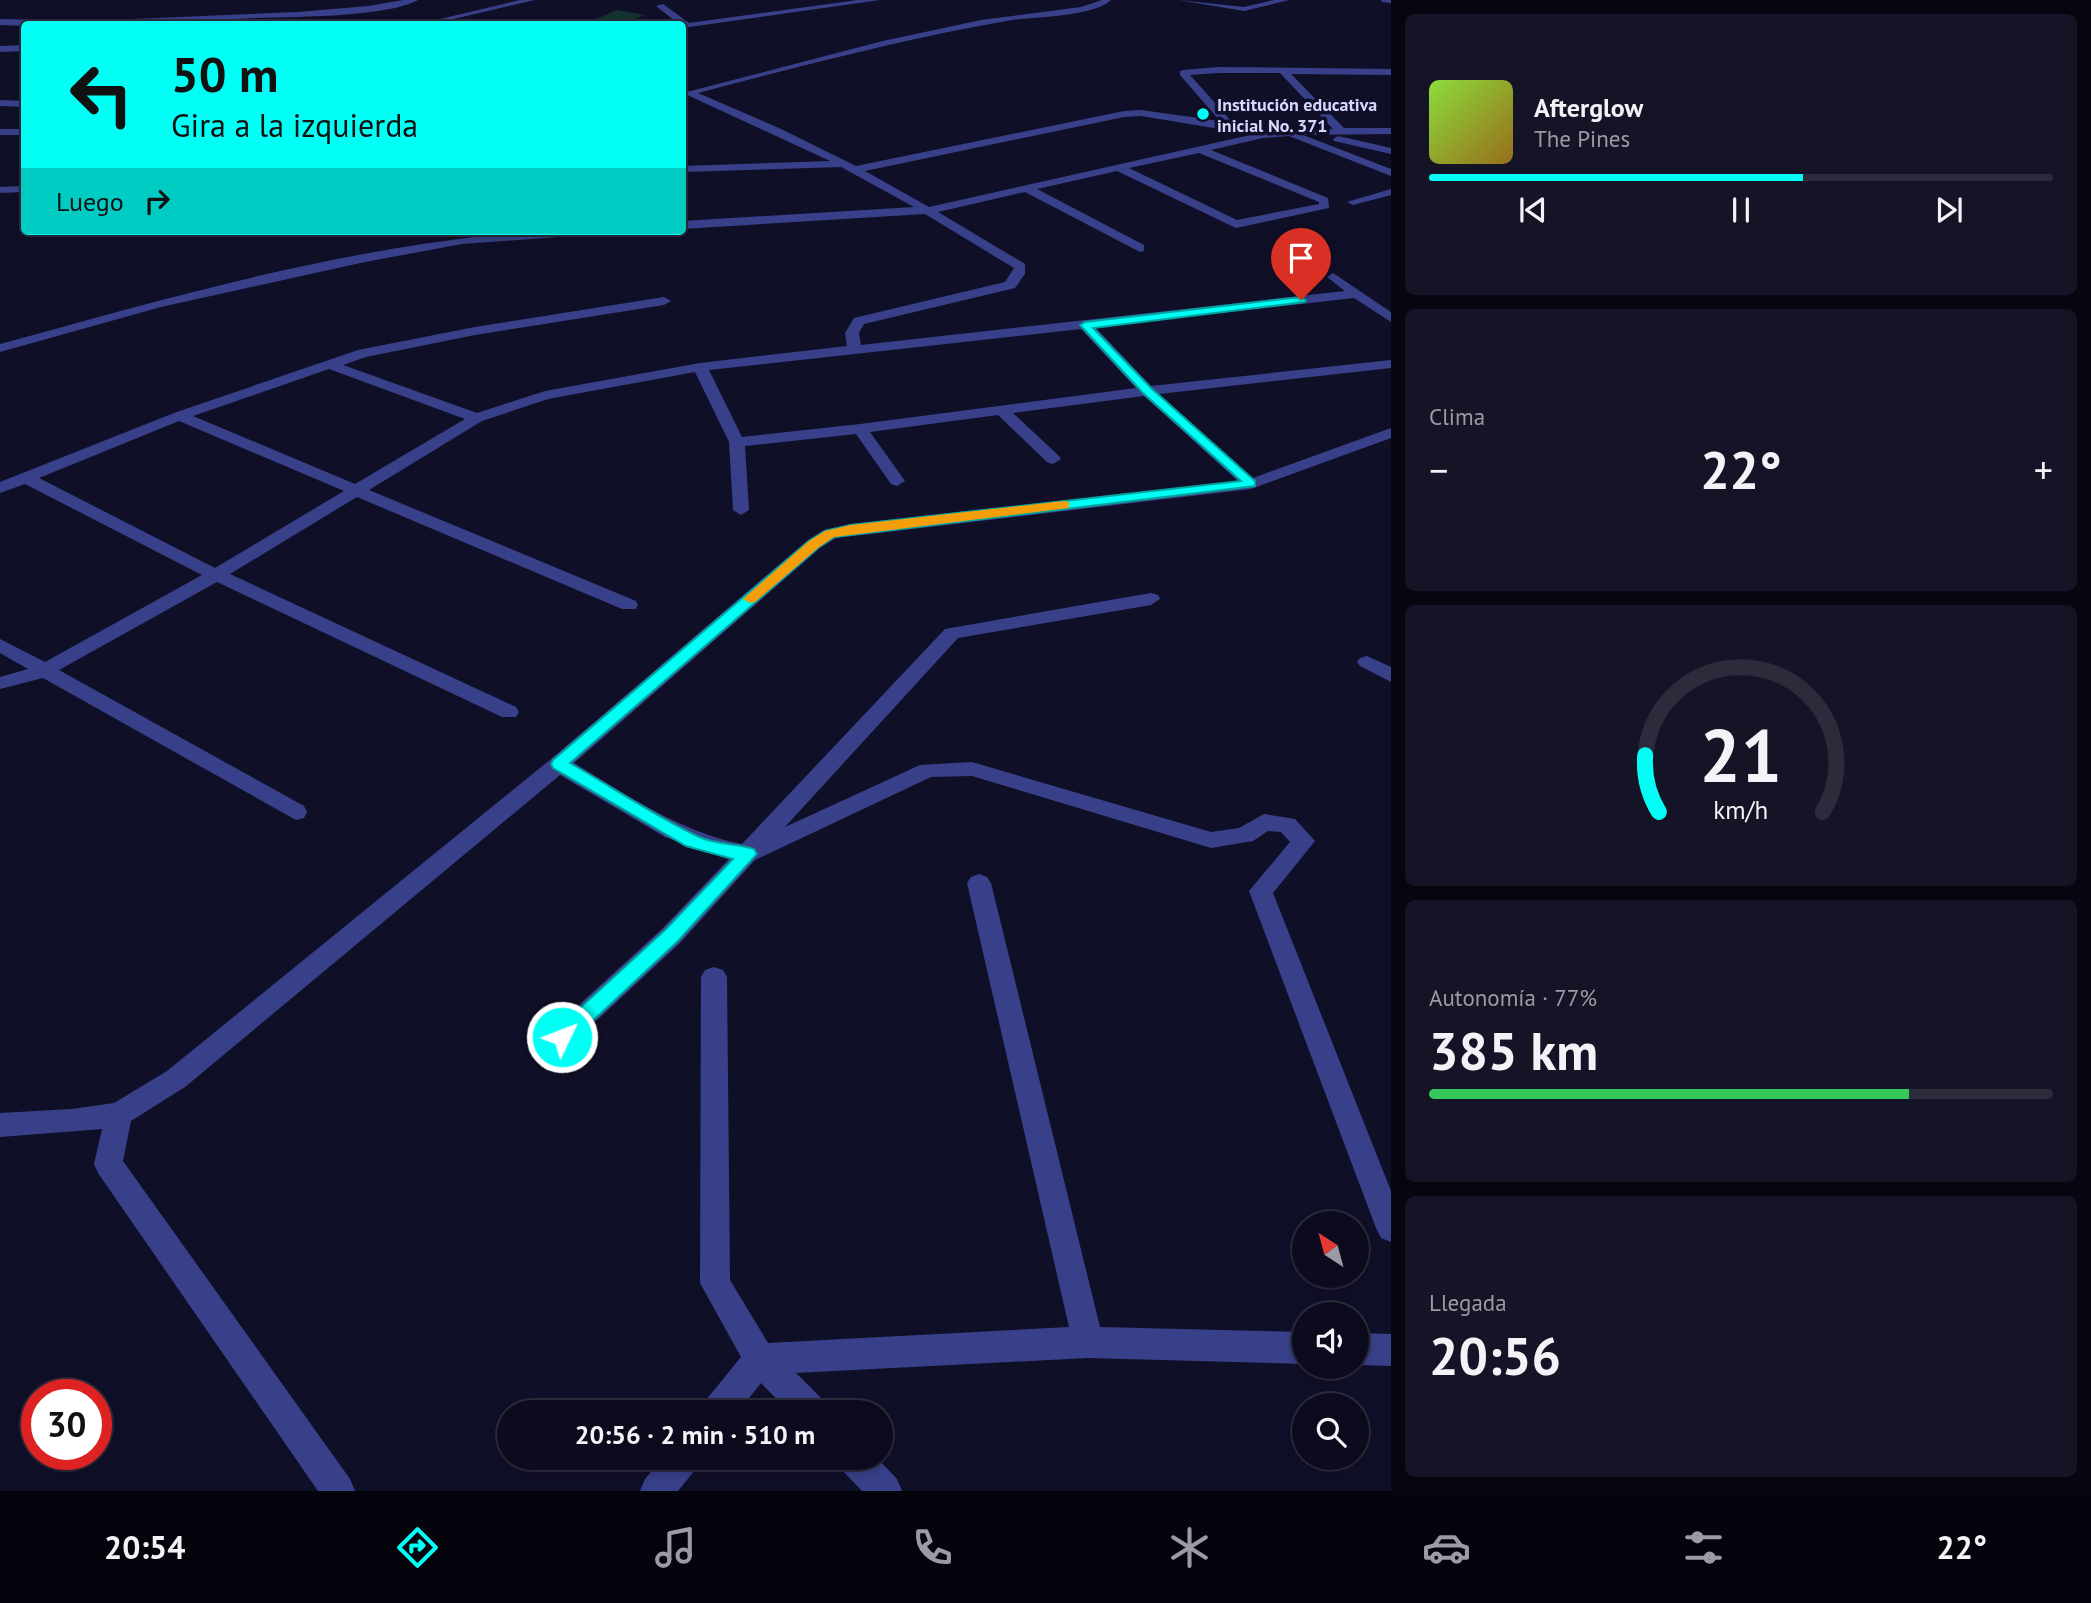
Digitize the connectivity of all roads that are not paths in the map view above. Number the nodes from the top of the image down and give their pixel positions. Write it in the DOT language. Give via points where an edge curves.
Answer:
graph roads {
  1 [pos="64,0"];
  2 [pos="75,0"];
  3 [pos="414,0"];
  4 [pos="531,0"];
  5 [pos="876,0"];
  6 [pos="1107,0"];
  7 [pos="1182,0"];
  8 [pos="1254,0"];
  9 [pos="1285,0"];
  10 [pos="1385,0"];
  11 [pos="1391,1"];
  12 [pos="1273,4"];
  13 [pos="660,6"];
  14 [pos="192,9"];
  15 [pos="184,21"];
  16 [pos="198,21"];
  17 [pos="436,21"];
  18 [pos="680,21"];
  19 [pos="0,22"];
  20 [pos="21,23"];
  21 [pos="686,25"];
  22 [pos="21,48"];
  23 [pos="0,49"];
  24 [pos="1282,70"];
  25 [pos="1380,72"];
  26 [pos="1391,72"];
  27 [pos="1391,81"];
  28 [pos="686,94"];
  29 [pos="0,103"];
  30 [pos="21,104"];
  31 [pos="1228,126"];
  32 [pos="1340,130"];
  33 [pos="1391,131"];
  34 [pos="0,132"];
  35 [pos="21,132"];
  36 [pos="1305,132"];
  37 [pos="1287,133"];
  38 [pos="1249,138"];
  39 [pos="1199,149"];
  40 [pos="1391,151"];
  41 [pos="849,167"];
  42 [pos="1119,168"];
  43 [pos="686,169"];
  44 [pos="1391,173"];
  45 [pos="1027,188"];
  46 [pos="21,189"];
  47 [pos="0,191"];
  48 [pos="1391,191"];
  49 [pos="1353,202"];
  50 [pos="929,210"];
  51 [pos="686,225"];
  52 [pos="455,235"];
  53 [pos="531,235"];
  54 [pos="462,240"];
  55 [pos="1140,248"];
  56 [pos="1332,277"];
  57 [pos="1356,294"];
  58 [pos="664,301"];
  59 [pos="1391,318"];
  60 [pos="1085,325"];
  61 [pos="0,348"];
  62 [pos="855,350"];
  63 [pos="328,364"];
  64 [pos="1391,364"];
  65 [pos="700,367"];
  66 [pos="1147,391"];
  67 [pos="1000,409"];
  68 [pos="180,416"];
  69 [pos="477,418"];
  70 [pos="860,429"];
  71 [pos="1391,433"];
  72 [pos="737,442"];
  73 [pos="1053,459"];
  74 [pos="27,478"];
  75 [pos="897,481"];
  76 [pos="1251,484"];
  77 [pos="0,488"];
  78 [pos="354,490"];
  79 [pos="741,510"];
  80 [pos="216,575"];
  81 [pos="1151,599"];
  82 [pos="629,605"];
  83 [pos="0,645"];
  84 [pos="1367,662"];
  85 [pos="43,671"];
  86 [pos="1391,676"];
  87 [pos="0,683"];
  88 [pos="509,712"];
  89 [pos="559,764"];
  90 [pos="296,812"];
  91 [pos="748,854"];
  92 [pos="979,883"];
  93 [pos="714,977"];
  94 [pos="544,1054"];
  95 [pos="119,1114"];
  96 [pos="0,1125"];
  97 [pos="1391,1228"];
  98 [pos="1088,1342"];
  99 [pos="1292,1348"];
  100 [pos="1369,1349"];
  101 [pos="1391,1350"];
  102 [pos="760,1359"];
  103 [pos="728,1400"];
  104 [pos="799,1400"];
  105 [pos="674,1470"];
  106 [pos="865,1470"];
  107 [pos="338,1491"];
  108 [pos="657,1491"];
  109 [pos="885,1491"];
  1 -- 2 [label="street"];
  3 -- 16 [label="street" via="365,10"];
  4 -- 17 [label="street"];
  5 -- 21 [label="street"];
  6 -- 28 [label="street" via="1081,9 935,31 844,51"];
  7 -- 12 [label="street" via="1244,9"];
  8 -- 12 [label="street"];
  9 -- 12 [label="street"];
  10 -- 11 [label="street"];
  13 -- 18 [label="street"];
  14 -- 15 [label="street"];
  19 -- 20 [label="street"];
  22 -- 23 [label="street"];
  24 -- 25 [label="street"];
  24 -- 31 [label="street" via="1183,73"];
  24 -- 32 [label="street"];
  25 -- 26 [label="street"];
  25 -- 27 [label="street"];
  28 -- 41 [label="street" via="730,108"];
  29 -- 30 [label="street"];
  31 -- 37 [label="street"];
  31 -- 38 [label="street"];
  31 -- 41 [label="street" via="1124,114"];
  32 -- 33 [label="street"];
  32 -- 36 [label="street"];
  34 -- 35 [label="street"];
  36 -- 37 [label="street"];
  36 -- 40 [label="street"];
  37 -- 38 [label="street"];
  37 -- 44 [label="street"];
  38 -- 39 [label="street"];
  39 -- 42 [label="street"];
  39 -- 42 [label="street" via="1324,200 1325,206 1236,224"];
  41 -- 43 [label="street"];
  41 -- 50 [label="street"];
  42 -- 45 [label="street"];
  45 -- 50 [label="street"];
  45 -- 55 [label="street"];
  46 -- 47 [label="street"];
  48 -- 49 [label="street"];
  50 -- 51 [label="street"];
  50 -- 62 [label="street" via="1021,267 1019,274 1010,285 859,320 852,332"];
  52 -- 54 [label="street"];
  53 -- 54 [label="street"];
  54 -- 61 [label="street" via="158,304"];
  56 -- 57 [label="street"];
  57 -- 59 [label="street"];
  57 -- 60 [label="street"];
  58 -- 63 [label="street" via="475,331"];
  60 -- 62 [label="street"];
  60 -- 66 [label="street"];
  62 -- 65 [label="street"];
  63 -- 68 [label="street"];
  63 -- 69 [label="street"];
  64 -- 66 [label="street"];
  65 -- 69 [label="street" via="545,396"];
  65 -- 72 [label="street"];
  66 -- 67 [label="street"];
  66 -- 76 [label="street"];
  67 -- 70 [label="street"];
  67 -- 73 [label="street"];
  68 -- 74 [label="street"];
  68 -- 78 [label="street"];
  69 -- 78 [label="street"];
  70 -- 72 [label="street"];
  70 -- 75 [label="street"];
  71 -- 76 [label="street"];
  72 -- 79 [label="street"];
  74 -- 77 [label="street"];
  74 -- 80 [label="street"];
  76 -- 89 [label="street" via="830,534"];
  78 -- 80 [label="street"];
  78 -- 82 [label="street"];
  80 -- 85 [label="street"];
  80 -- 88 [label="street"];
  81 -- 91 [label="street" via="951,633"];
  83 -- 85 [label="street"];
  84 -- 86 [label="street"];
  85 -- 87 [label="street"];
  85 -- 90 [label="street"];
  89 -- 91 [label="street" via="692,841"];
  89 -- 95 [label="street" via="176,1079"];
  91 -- 94 [label="street" via="671,936"];
  91 -- 97 [label="street" via="928,770 972,769 1211,840 1245,835 1264,822 1287,825 1304,841 1261,891"];
  92 -- 98 [label="street"];
  93 -- 102 [label="street" via="715,1283"];
  95 -- 96 [label="street"];
  95 -- 107 [label="street" via="108,1164"];
  98 -- 99 [label="street"];
  98 -- 102 [label="street"];
  100 -- 101 [label="street"];
  102 -- 103 [label="street"];
  102 -- 104 [label="street"];
  105 -- 108 [label="street"];
  106 -- 109 [label="street"];
}
